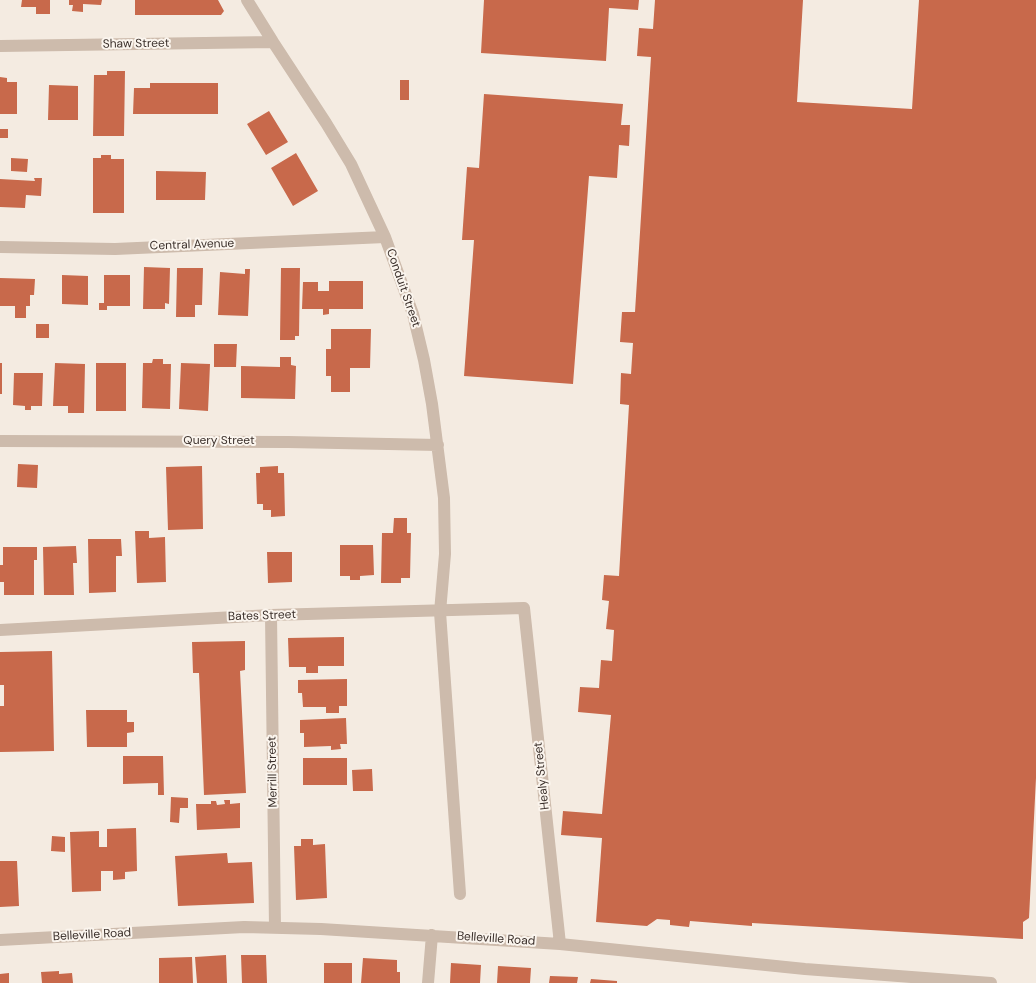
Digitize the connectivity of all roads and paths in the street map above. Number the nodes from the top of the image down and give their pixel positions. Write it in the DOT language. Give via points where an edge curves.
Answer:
graph roads {
  1 [pos="247,0"];
  2 [pos="273,42"];
  3 [pos="0,46"];
  4 [pos="385,237"];
  5 [pos="0,247"];
  6 [pos="0,441"];
  7 [pos="438,445"];
  8 [pos="524,608"];
  9 [pos="440,612"];
  10 [pos="271,615"];
  11 [pos="0,630"];
  12 [pos="460,894"];
  13 [pos="275,928"];
  14 [pos="432,935"];
  15 [pos="0,940"];
  16 [pos="560,944"];
  17 [pos="805,970"];
  18 [pos="428,983"];
  19 [pos="804,983"];
  20 [pos="991,983"];
  1 -- 2 [label="street, Conduit Street"];
  2 -- 3 [label="street, Shaw Street"];
  2 -- 4 [label="street, Conduit Street" via="351,164"];
  4 -- 5 [label="street, Central Avenue" via="115,248"];
  4 -- 7 [label="street, Conduit Street" via="405,288 419,337"];
  6 -- 7 [label="street, Query Street"];
  7 -- 9 [label="street, Conduit Street" via="445,525"];
  8 -- 9 [label="street, Bates Street"];
  8 -- 16 [label="street, Healy Street"];
  9 -- 10 [label="street, Bates Street"];
  9 -- 12 [label="street, Conduit Street"];
  10 -- 11 [label="street, Bates Street"];
  10 -- 13 [label="street, Merrill Street"];
  13 -- 14 [label="street, Belleville Road"];
  13 -- 15 [label="street, Belleville Road"];
  14 -- 16 [label="street, Belleville Road"];
  14 -- 18 [label="street"];
  16 -- 17 [label="street, Belleville Road"];
  17 -- 19 [label="street"];
  17 -- 20 [label="street, Belleville Road"];
}
